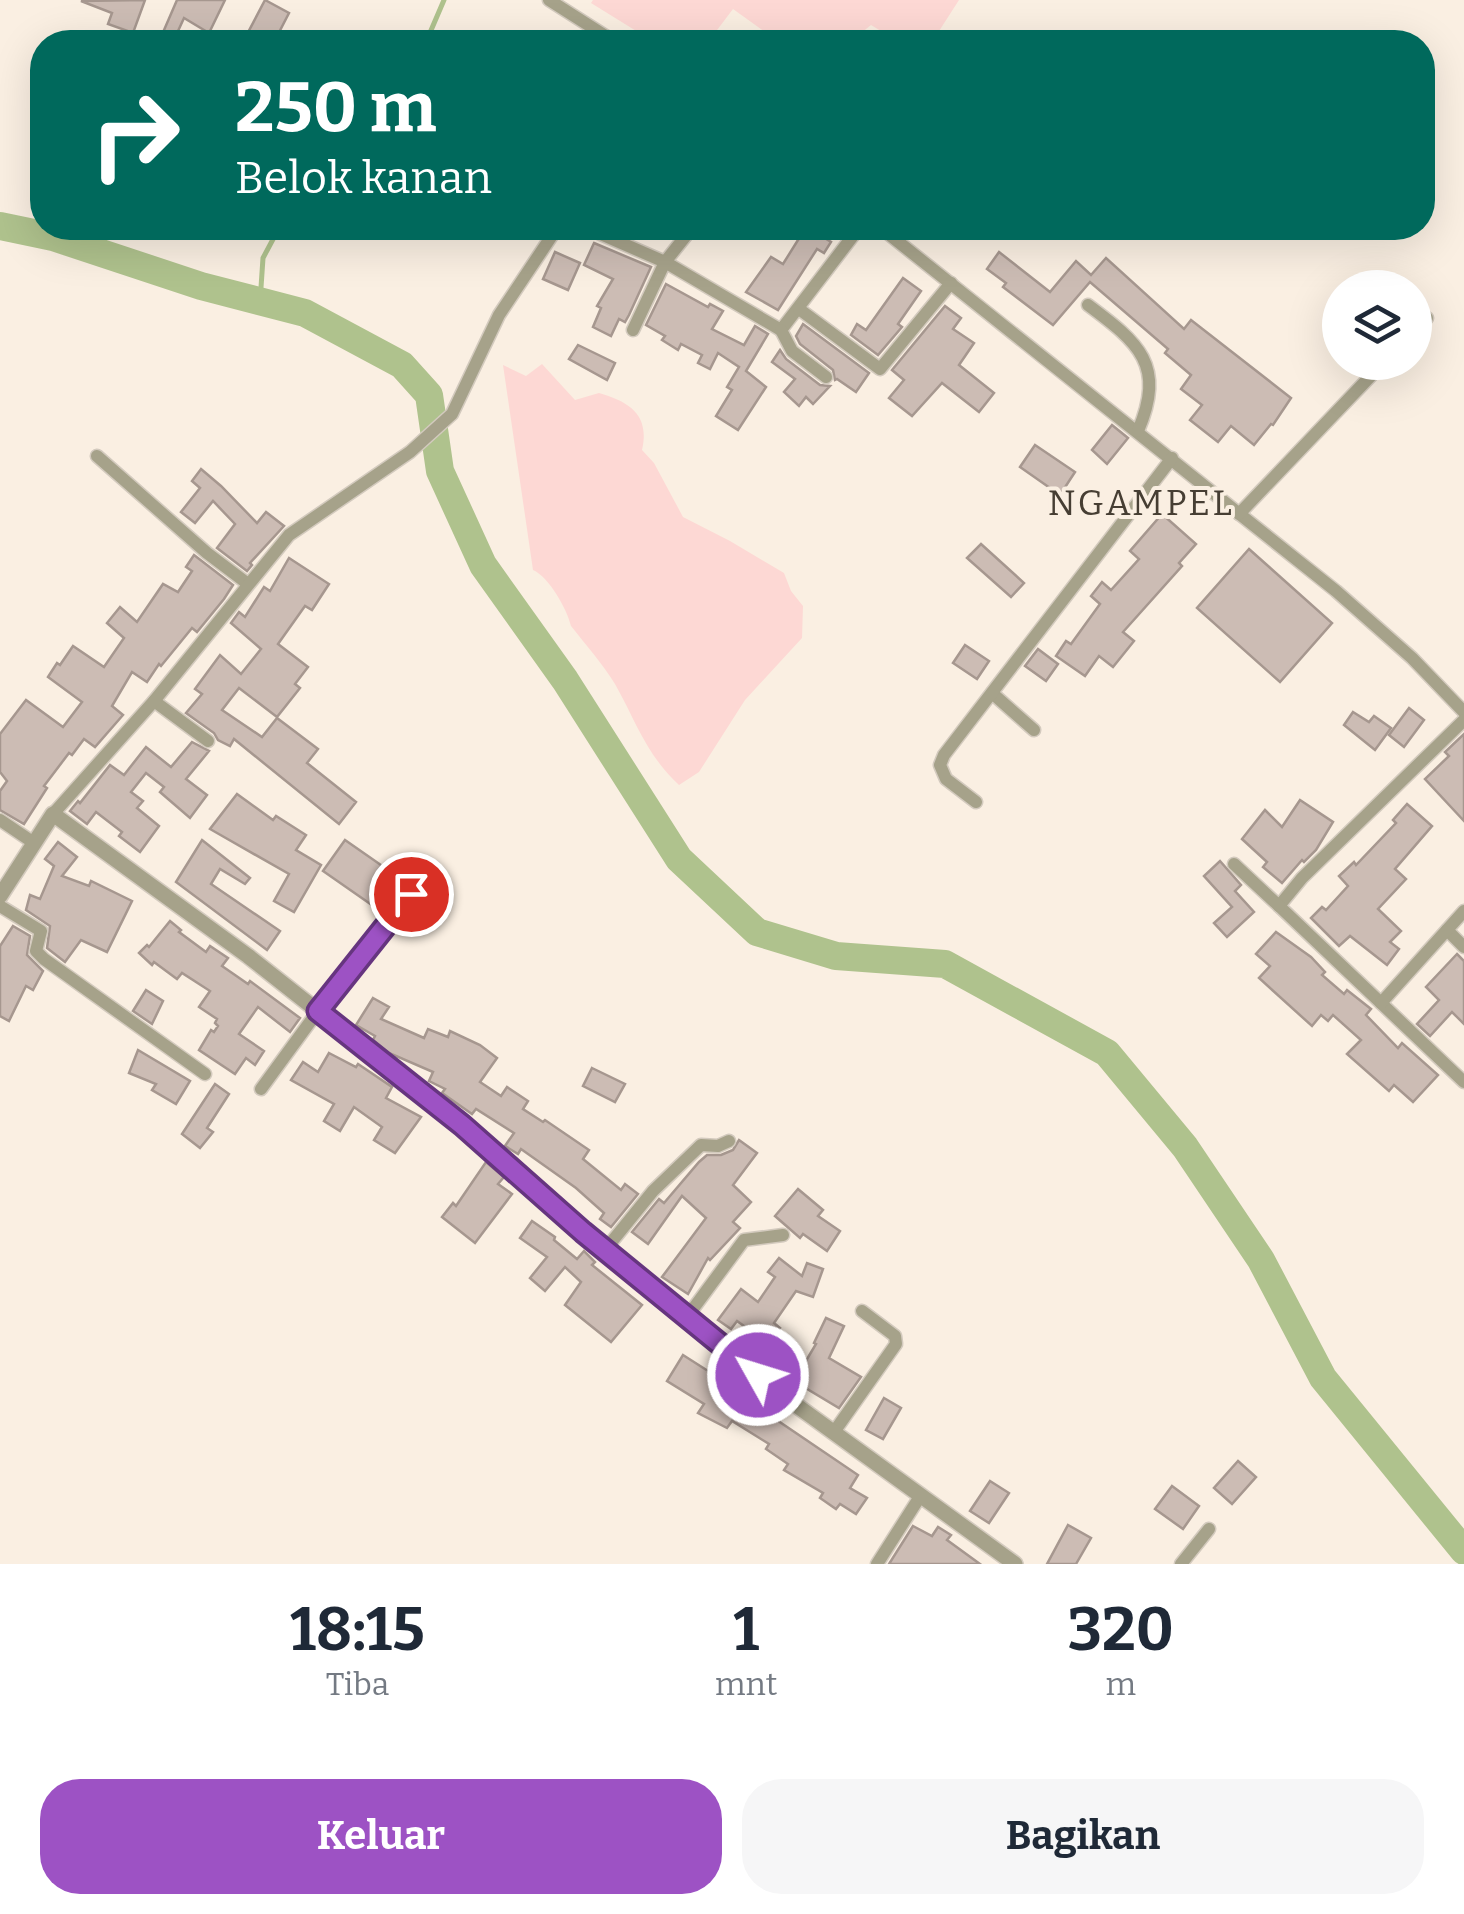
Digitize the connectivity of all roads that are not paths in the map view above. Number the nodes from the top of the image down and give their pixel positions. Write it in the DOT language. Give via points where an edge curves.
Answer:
graph roads {
  1 [pos="549,0"];
  2 [pos="596,30"];
  3 [pos="549,240"];
  4 [pos="615,240"];
  5 [pos="682,240"];
  6 [pos="850,240"];
  7 [pos="897,240"];
  8 [pos="665,262"];
  9 [pos="951,282"];
  10 [pos="1088,306"];
  11 [pos="799,309"];
  12 [pos="634,330"];
  13 [pos="781,330"];
  14 [pos="826,377"];
  15 [pos="1367,380"];
  16 [pos="1138,431"];
  17 [pos="96,456"];
  18 [pos="1172,458"];
  19 [pos="1239,514"];
  20 [pos="248,584"];
  21 [pos="992,694"];
  22 [pos="154,701"];
  23 [pos="1464,712"];
  24 [pos="1464,720"];
  25 [pos="1034,730"];
  26 [pos="208,741"];
  27 [pos="976,802"];
  28 [pos="53,814"];
  29 [pos="0,820"];
  30 [pos="34,843"];
  31 [pos="1234,864"];
  32 [pos="411,894"];
  33 [pos="0,896"];
  34 [pos="0,906"];
  35 [pos="1279,906"];
  36 [pos="1464,911"];
  37 [pos="1446,930"];
  38 [pos="1464,947"];
  39 [pos="1381,1003"];
  40 [pos="318,1011"];
  41 [pos="205,1074"];
  42 [pos="1464,1082"];
  43 [pos="261,1089"];
  44 [pos="730,1141"];
  45 [pos="783,1235"];
  46 [pos="605,1250"];
  47 [pos="862,1312"];
  48 [pos="687,1318"];
  49 [pos="834,1432"];
  50 [pos="921,1495"];
  51 [pos="1209,1529"];
  52 [pos="876,1564"];
  53 [pos="1015,1564"];
  54 [pos="1182,1564"];
  1 -- 2 [label="street"];
  3 -- 20 [label="street" via="499,314 452,414 410,452 289,536"];
  4 -- 8 [label="street"];
  5 -- 8 [label="street"];
  6 -- 11 [label="street"];
  7 -- 9 [label="street"];
  8 -- 12 [label="street"];
  8 -- 13 [label="street"];
  9 -- 11 [label="street" via="880,369"];
  9 -- 16 [label="street"];
  10 -- 16 [label="street" via="1128,335 1146,361 1149,402"];
  11 -- 13 [label="street"];
  13 -- 14 [label="street" via="792,351"];
  15 -- 19 [label="street"];
  16 -- 18 [label="street"];
  17 -- 20 [label="street"];
  18 -- 19 [label="street"];
  18 -- 21 [label="street"];
  19 -- 23 [label="street" via="1336,591"];
  20 -- 22 [label="street"];
  21 -- 25 [label="street"];
  21 -- 27 [label="street" via="940,765 946,779"];
  22 -- 26 [label="street"];
  22 -- 28 [label="street"];
  24 -- 35 [label="street"];
  28 -- 30 [label="street"];
  28 -- 40 [label="street"];
  29 -- 30 [label="street"];
  30 -- 33 [label="street"];
  31 -- 35 [label="street"];
  32 -- 40 [label="street"];
  34 -- 41 [label="street" via="41,931 36,951 44,959"];
  35 -- 39 [label="street"];
  36 -- 37 [label="street"];
  37 -- 38 [label="street"];
  37 -- 39 [label="street"];
  39 -- 42 [label="street"];
  40 -- 43 [label="street"];
  40 -- 46 [label="street"];
  44 -- 46 [label="street" via="701,1145"];
  45 -- 48 [label="street" via="744,1240"];
  46 -- 48 [label="street"];
  47 -- 49 [label="street" via="895,1336 896,1344"];
  48 -- 49 [label="street"];
  49 -- 50 [label="street"];
  50 -- 52 [label="street"];
  50 -- 53 [label="street"];
  51 -- 54 [label="street"];
}
